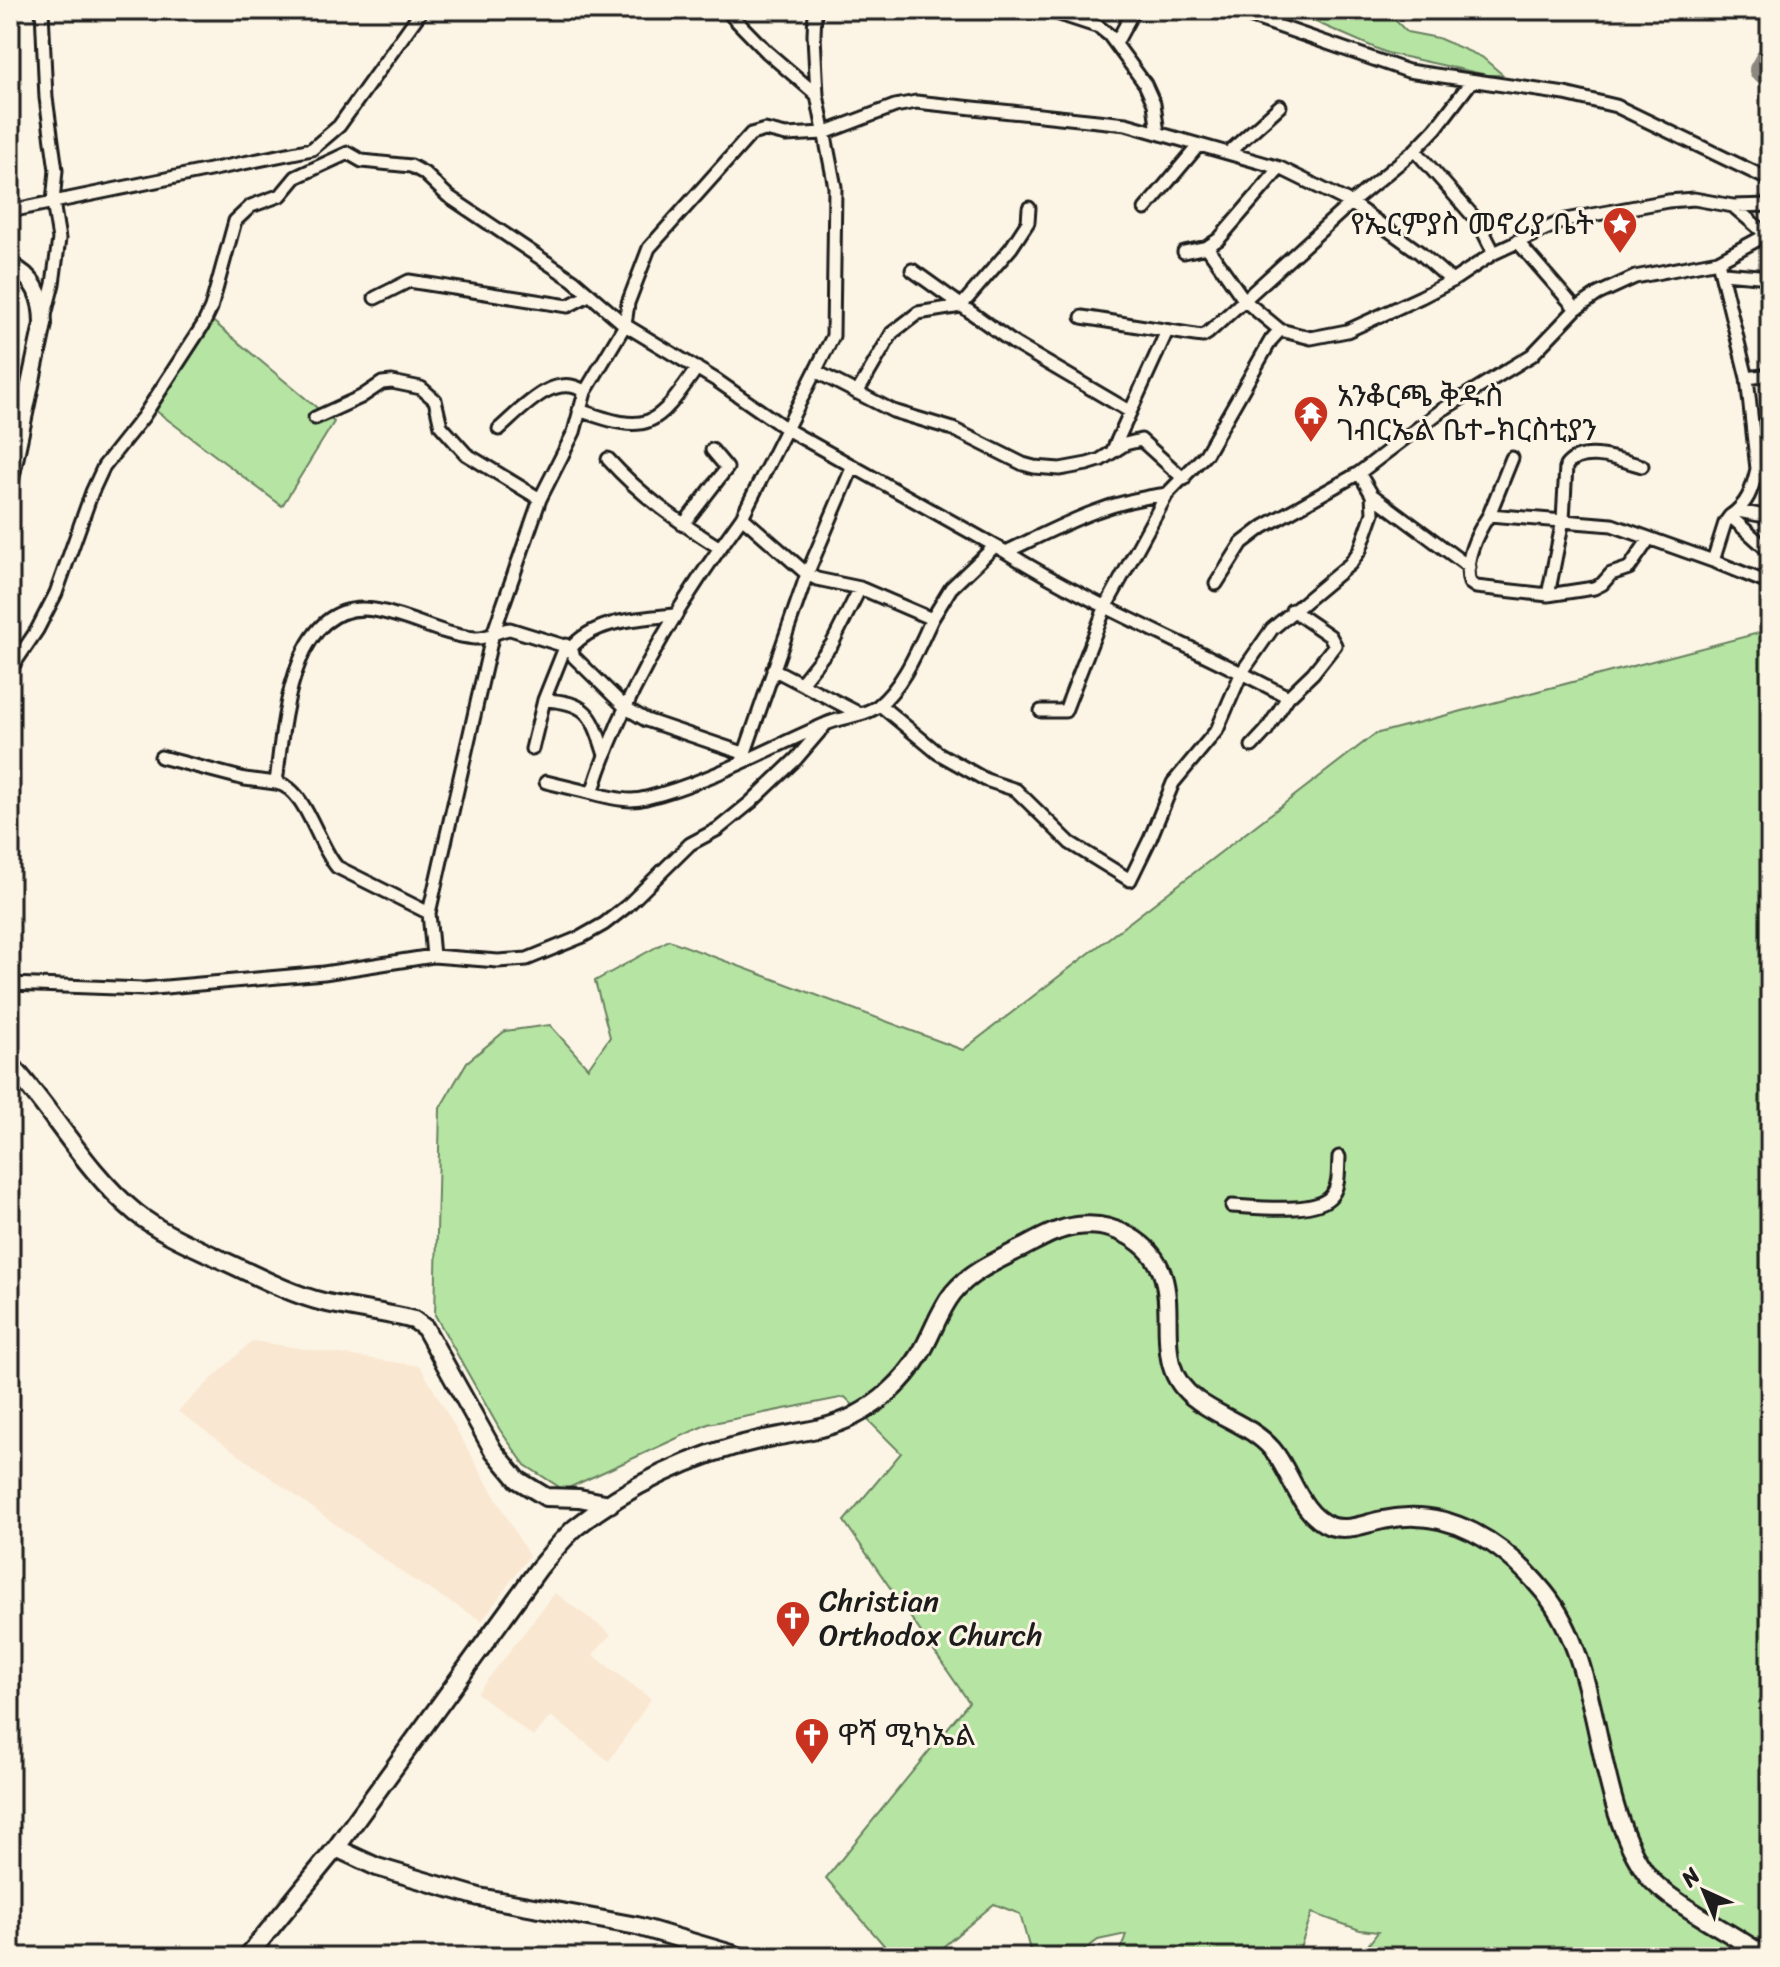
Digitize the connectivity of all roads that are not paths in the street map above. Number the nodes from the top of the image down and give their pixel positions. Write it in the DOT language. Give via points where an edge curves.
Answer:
graph roads {
  1 [pos="42,10"];
  2 [pos="422,10"];
  3 [pos="726,10"];
  4 [pos="815,10"];
  5 [pos="1134,10"];
  6 [pos="1232,10"];
  7 [pos="1050,11"];
  8 [pos="1116,43"];
  9 [pos="1471,82"];
  10 [pos="817,95"];
  11 [pos="1280,106"];
  12 [pos="824,133"];
  13 [pos="1158,133"];
  14 [pos="1198,146"];
  15 [pos="1415,150"];
  16 [pos="1228,153"];
  17 [pos="1280,168"];
  18 [pos="1770,180"];
  19 [pos="53,202"];
  20 [pos="1351,203"];
  21 [pos="1770,205"];
  22 [pos="1733,206"];
  23 [pos="1029,208"];
  24 [pos="1145,209"];
  25 [pos="10,211"];
  26 [pos="1768,234"];
  27 [pos="1517,241"];
  28 [pos="1207,247"];
  29 [pos="1184,252"];
  30 [pos="1494,253"];
  31 [pos="1718,261"];
  32 [pos="10,266"];
  33 [pos="912,270"];
  34 [pos="1723,273"];
  35 [pos="1770,277"];
  36 [pos="1452,281"];
  37 [pos="589,295"];
  38 [pos="375,298"];
  39 [pos="1245,301"];
  40 [pos="961,306"];
  41 [pos="1576,309"];
  42 [pos="1082,317"];
  43 [pos="43,324"];
  44 [pos="625,325"];
  45 [pos="1280,330"];
  46 [pos="1167,331"];
  47 [pos="697,368"];
  48 [pos="817,372"];
  49 [pos="1770,375"];
  50 [pos="1747,378"];
  51 [pos="585,392"];
  52 [pos="857,393"];
  53 [pos="579,410"];
  54 [pos="1129,411"];
  55 [pos="315,418"];
  56 [pos="499,429"];
  57 [pos="788,430"];
  58 [pos="712,450"];
  59 [pos="1111,453"];
  60 [pos="1512,458"];
  61 [pos="608,459"];
  62 [pos="853,466"];
  63 [pos="1642,466"];
  64 [pos="1757,469"];
  65 [pos="1359,473"];
  66 [pos="1770,475"];
  67 [pos="10,479"];
  68 [pos="1184,479"];
  69 [pos="1167,494"];
  70 [pos="1372,495"];
  71 [pos="540,499"];
  72 [pos="1734,514"];
  73 [pos="1489,515"];
  74 [pos="742,517"];
  75 [pos="1770,517"];
  76 [pos="1563,520"];
  77 [pos="683,525"];
  78 [pos="1649,539"];
  79 [pos="720,548"];
  80 [pos="1001,549"];
  81 [pos="1770,552"];
  82 [pos="1713,561"];
  83 [pos="1469,567"];
  84 [pos="807,574"];
  85 [pos="1770,580"];
  86 [pos="1216,584"];
  87 [pos="860,588"];
  88 [pos="1548,595"];
  89 [pos="1105,608"];
  90 [pos="1292,610"];
  91 [pos="674,615"];
  92 [pos="932,619"];
  93 [pos="492,637"];
  94 [pos="568,646"];
  95 [pos="773,669"];
  96 [pos="10,670"];
  97 [pos="1242,672"];
  98 [pos="801,683"];
  99 [pos="1288,697"];
  100 [pos="544,700"];
  101 [pos="880,705"];
  102 [pos="626,708"];
  103 [pos="1041,711"];
  104 [pos="858,713"];
  105 [pos="826,724"];
  106 [pos="1252,746"];
  107 [pos="532,749"];
  108 [pos="604,752"];
  109 [pos="161,757"];
  110 [pos="743,757"];
  111 [pos="546,782"];
  112 [pos="276,783"];
  113 [pos="592,793"];
  114 [pos="429,913"];
  115 [pos="433,956"];
  116 [pos="10,984"];
  117 [pos="10,1064"];
  118 [pos="1339,1157"];
  119 [pos="1232,1206"];
  120 [pos="610,1504"];
  121 [pos="336,1848"];
  122 [pos="247,1957"];
  123 [pos="742,1957"];
  124 [pos="1766,1957"];
  1 -- 19 [label="street" via="56,170"];
  2 -- 19 [label="street" via="339,126 312,149"];
  3 -- 10 [label="street"];
  4 -- 10 [label="street"];
  5 -- 8 [label="street"];
  6 -- 9 [label="street" via="1408,71"];
  7 -- 8 [label="street" via="1099,27"];
  8 -- 13 [label="street" via="1145,84"];
  9 -- 15 [label="street"];
  9 -- 18 [label="street" via="1616,106"];
  10 -- 12 [label="street"];
  11 -- 16 [label="street"];
  12 -- 13 [label="street" via="895,106 934,102 1101,120"];
  12 -- 44 [label="street" via="751,134 649,248"];
  12 -- 48 [label="street" via="835,187 836,266 833,336"];
  13 -- 14 [label="street"];
  14 -- 16 [label="street"];
  14 -- 24 [label="street"];
  15 -- 20 [label="street"];
  15 -- 30 [label="street" via="1479,223"];
  16 -- 17 [label="street"];
  17 -- 20 [label="street"];
  17 -- 28 [label="street" via="1234,224"];
  19 -- 25 [label="street"];
  19 -- 43 [label="street" via="59,239"];
  20 -- 36 [label="street"];
  20 -- 39 [label="street"];
  21 -- 22 [label="street"];
  22 -- 26 [label="street"];
  22 -- 27 [label="street" via="1694,199 1597,212"];
  23 -- 40 [label="street" via="1028,222 1011,248"];
  26 -- 31 [label="street"];
  27 -- 30 [label="street"];
  27 -- 41 [label="street"];
  28 -- 29 [label="street"];
  28 -- 39 [label="street"];
  30 -- 36 [label="street"];
  31 -- 34 [label="street"];
  31 -- 41 [label="street" via="1635,277"];
  32 -- 43 [label="main road" via="42,299"];
  33 -- 40 [label="street"];
  34 -- 35 [label="street"];
  34 -- 50 [label="street"];
  36 -- 45 [label="street" via="1330,336 1311,338"];
  37 -- 38 [label="street" via="568,306 409,281"];
  37 -- 44 [label="street"];
  37 -- 96 [label="street" via="411,166 362,161 348,153 296,177 281,195 251,206 235,221 203,325 104,466 56,593"];
  39 -- 45 [label="street"];
  39 -- 46 [label="street" via="1203,336"];
  40 -- 52 [label="street" via="918,313 892,333"];
  40 -- 54 [label="street"];
  41 -- 65 [label="street" via="1532,355 1442,410"];
  42 -- 46 [label="street"];
  43 -- 67 [label="main road"];
  44 -- 47 [label="street"];
  44 -- 51 [label="street"];
  45 -- 68 [label="street" via="1222,430"];
  46 -- 54 [label="street"];
  47 -- 53 [label="street" via="674,401 643,424 615,423"];
  47 -- 57 [label="street"];
  48 -- 52 [label="street"];
  48 -- 57 [label="street"];
  49 -- 50 [label="street"];
  50 -- 64 [label="street"];
  51 -- 53 [label="street"];
  51 -- 56 [label="street" via="572,385 546,391"];
  52 -- 59 [label="street" via="1034,467 1060,469"];
  53 -- 71 [label="street" via="574,432"];
  54 -- 59 [label="street"];
  55 -- 71 [label="street" via="382,383 421,388 435,400 441,426 466,454"];
  57 -- 62 [label="street"];
  57 -- 74 [label="street"];
  58 -- 77 [label="street" via="727,468"];
  59 -- 68 [label="street" via="1141,440"];
  60 -- 73 [label="street"];
  61 -- 77 [label="street" via="629,484"];
  62 -- 80 [label="street"];
  62 -- 84 [label="street"];
  63 -- 76 [label="street" via="1608,457 1572,459 1566,466"];
  64 -- 66 [label="street"];
  64 -- 72 [label="street" via="1750,497"];
  65 -- 70 [label="street"];
  65 -- 86 [label="street" via="1253,535 1231,556"];
  68 -- 69 [label="street"];
  69 -- 80 [label="street" via="1096,509"];
  69 -- 89 [label="street"];
  70 -- 83 [label="street"];
  70 -- 90 [label="street" via="1373,513 1360,550"];
  71 -- 93 [label="street"];
  72 -- 75 [label="street"];
  72 -- 81 [label="street"];
  72 -- 82 [label="street" via="1725,523"];
  73 -- 76 [label="street"];
  73 -- 83 [label="street" via="1473,544"];
  74 -- 79 [label="street"];
  74 -- 84 [label="street"];
  76 -- 78 [label="street" via="1612,525"];
  76 -- 88 [label="street"];
  77 -- 79 [label="street"];
  78 -- 82 [label="street"];
  78 -- 88 [label="street" via="1629,568 1611,574 1602,584"];
  79 -- 91 [label="street"];
  80 -- 89 [label="street"];
  80 -- 92 [label="street" via="951,588"];
  82 -- 85 [label="street"];
  83 -- 88 [label="street" via="1470,583 1476,587"];
  84 -- 87 [label="street"];
  84 -- 95 [label="street"];
  87 -- 92 [label="street"];
  87 -- 98 [label="street" via="832,644"];
  89 -- 97 [label="street"];
  89 -- 103 [label="street" via="1065,711"];
  90 -- 97 [label="street"];
  90 -- 99 [label="street" via="1335,645"];
  91 -- 94 [label="street" via="615,622"];
  91 -- 102 [label="street"];
  92 -- 101 [label="street" via="909,666"];
  93 -- 94 [label="street" via="510,629"];
  93 -- 112 [label="street" via="446,632 374,610 359,609 327,622 312,637 291,685"];
  93 -- 114 [label="street"];
  94 -- 100 [label="street"];
  94 -- 102 [label="street"];
  95 -- 98 [label="street"];
  95 -- 110 [label="street"];
  97 -- 99 [label="street"];
  97 -- 101 [label="street" via="1217,730 1173,783 1130,880 1070,843 1016,790 938,753"];
  98 -- 104 [label="street"];
  99 -- 106 [label="street"];
  100 -- 107 [label="street"];
  100 -- 108 [label="street" via="574,703 585,710"];
  101 -- 104 [label="street"];
  102 -- 108 [label="street"];
  102 -- 110 [label="street"];
  104 -- 105 [label="street"];
  105 -- 110 [label="street"];
  105 -- 115 [label="street" via="751,802 690,844 604,924 527,959"];
  108 -- 113 [label="street"];
  109 -- 112 [label="street"];
  110 -- 113 [label="street" via="644,799"];
  111 -- 113 [label="street"];
  112 -- 114 [label="street" via="295,792 337,867"];
  114 -- 115 [label="street"];
  115 -- 116 [label="street" via="324,973 143,989"];
  117 -- 120 [label="main road" via="93,1170 135,1213 284,1289 414,1320 425,1328 493,1450 518,1480 546,1497"];
  118 -- 119 [label="street" via="1338,1185 1320,1205"];
  120 -- 121 [label="main road" via="574,1529 539,1568"];
  120 -- 124 [label="main road" via="692,1459 856,1415 902,1379 943,1307 969,1277 1059,1230 1091,1225 1118,1230 1142,1246 1163,1275 1170,1360 1183,1388 1260,1437 1316,1517 1334,1527 1356,1527 1422,1515 1464,1527 1504,1552 1545,1593 1575,1651 1619,1815 1641,1865 1657,1886"];
  121 -- 122 [label="main road"];
  121 -- 123 [label="main road" via="377,1867 479,1897 637,1926"];
}
